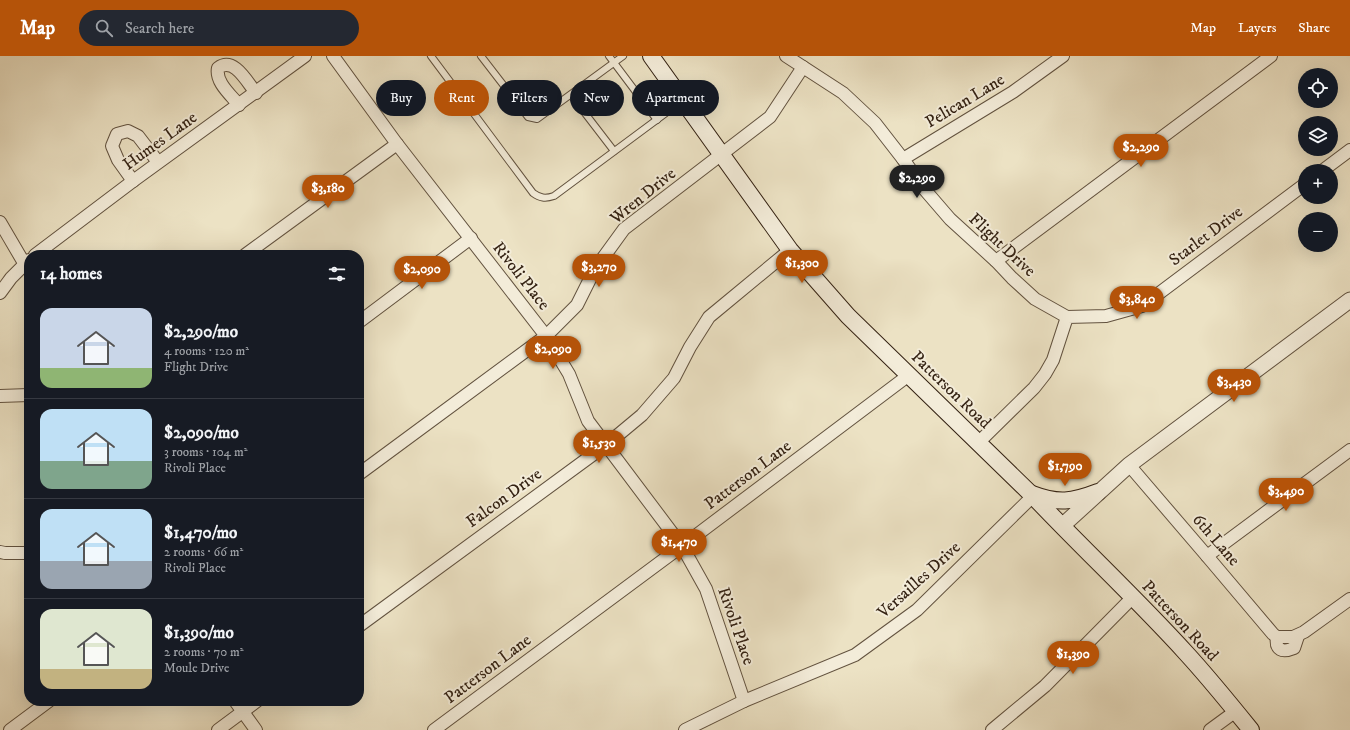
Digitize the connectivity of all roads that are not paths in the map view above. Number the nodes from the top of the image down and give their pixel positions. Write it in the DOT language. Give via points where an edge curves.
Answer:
graph roads {
  1 [pos="306,56"];
  2 [pos="333,56"];
  3 [pos="431,56"];
  4 [pos="481,56"];
  5 [pos="609,56"];
  6 [pos="623,56"];
  7 [pos="651,56"];
  8 [pos="786,56"];
  9 [pos="1063,56"];
  10 [pos="1271,56"];
  11 [pos="614,62"];
  12 [pos="803,67"];
  13 [pos="591,80"];
  14 [pos="668,80"];
  15 [pos="256,93"];
  16 [pos="570,96"];
  17 [pos="239,106"];
  18 [pos="588,116"];
  19 [pos="662,116"];
  20 [pos="695,116"];
  21 [pos="657,120"];
  22 [pos="397,144"];
  23 [pos="1350,150"];
  24 [pos="614,151"];
  25 [pos="722,154"];
  26 [pos="903,159"];
  27 [pos="158,162"];
  28 [pos="1331,164"];
  29 [pos="133,181"];
  30 [pos="1298,189"];
  31 [pos="0,222"];
  32 [pos="471,238"];
  33 [pos="42,250"];
  34 [pos="252,250"];
  35 [pos="790,250"];
  36 [pos="24,258"];
  37 [pos="996,261"];
  38 [pos="24,265"];
  39 [pos="0,292"];
  40 [pos="1350,300"];
  41 [pos="1068,317"];
  42 [pos="364,318"];
  43 [pos="546,336"];
  44 [pos="909,375"];
  45 [pos="24,395"];
  46 [pos="0,396"];
  47 [pos="978,443"];
  48 [pos="606,445"];
  49 [pos="1350,450"];
  50 [pos="1129,465"];
  51 [pos="364,470"];
  52 [pos="1098,492"];
  53 [pos="1032,495"];
  54 [pos="1062,526"];
  55 [pos="682,546"];
  56 [pos="0,552"];
  57 [pos="24,553"];
  58 [pos="1207,556"];
  59 [pos="1133,597"];
  60 [pos="1350,599"];
  61 [pos="364,622"];
  62 [pos="744,701"];
  63 [pos="42,706"];
  64 [pos="239,706"];
  65 [pos="250,706"];
  66 [pos="243,711"];
  67 [pos="1236,711"];
  68 [pos="10,730"];
  69 [pos="218,730"];
  70 [pos="256,730"];
  71 [pos="434,730"];
  72 [pos="684,730"];
  73 [pos="992,730"];
  74 [pos="1210,730"];
  75 [pos="1251,730"];
  1 -- 15 [label="street, Humes Lane"];
  2 -- 22 [label="street, Rivoli Place"];
  3 -- 24 [label="lane" via="537,196 554,196"];
  4 -- 16 [label="lane" via="528,118 537,119"];
  5 -- 11 [label="lane"];
  6 -- 11 [label="lane"];
  7 -- 14 [label="main road, Patterson Road"];
  8 -- 12 [label="street, Flight Drive"];
  9 -- 26 [label="street, Pelican Lane" via="1013,92"];
  10 -- 37 [label="street"];
  11 -- 13 [label="lane"];
  11 -- 21 [label="lane"];
  12 -- 25 [label="street, Wren Drive" via="770,117"];
  12 -- 26 [label="street, Flight Drive" via="843,93 876,123"];
  15 -- 17 [label="street, Humes Lane"];
  15 -- 17 [label="street" via="236,68 225,64 218,68 216,73 219,80"];
  17 -- 27 [label="street, Humes Lane"];
  18 -- 24 [label="lane"];
  19 -- 21 [label="lane"];
  20 -- 25 [label="main road, Patterson Road"];
  21 -- 24 [label="lane"];
  22 -- 32 [label="street, Rivoli Place"];
  22 -- 34 [label="street"];
  23 -- 28 [label="street"];
  25 -- 35 [label="main road, Patterson Road"];
  25 -- 43 [label="street, Wren Drive" via="624,229 596,269 577,305"];
  26 -- 37 [label="street, Flight Drive" via="950,219"];
  27 -- 29 [label="street, Humes Lane"];
  27 -- 29 [label="street" via="138,136 128,131 117,134 112,146 118,160"];
  29 -- 33 [label="street, Humes Lane"];
  30 -- 41 [label="street, Starlet Drive" via="1142,306 1106,316"];
  31 -- 36 [label="street"];
  32 -- 42 [label="street"];
  32 -- 43 [label="street, Rivoli Place"];
  35 -- 44 [label="main road, Patterson Road" via="848,316"];
  35 -- 48 [label="street, Falcon Drive" via="709,317 674,378 642,415"];
  37 -- 41 [label="street, Flight Drive" via="1035,299"];
  38 -- 39 [label="street"];
  40 -- 50 [label="street"];
  41 -- 47 [label="street" via="1053,360 1045,374"];
  43 -- 48 [label="street, Rivoli Place" via="569,374 588,421"];
  43 -- 51 [label="street, Wren Drive"];
  44 -- 47 [label="main road, Patterson Road"];
  44 -- 55 [label="street, Patterson Lane"];
  45 -- 46 [label="street"];
  47 -- 53 [label="main road, Patterson Road"];
  48 -- 55 [label="street, Rivoli Place"];
  48 -- 61 [label="street, Falcon Drive"];
  49 -- 58 [label="street"];
  50 -- 52 [label="street"];
  50 -- 58 [label="street, 6th Lane"];
  52 -- 53 [label="main road" via="1066,502 1046,500"];
  52 -- 54 [label="street"];
  53 -- 54 [label="main road, Patterson Road"];
  53 -- 62 [label="street, Versailles Drive" via="917,610 855,656"];
  54 -- 59 [label="main road, Patterson Road"];
  55 -- 62 [label="street, Rivoli Place" via="706,589"];
  55 -- 71 [label="street, Patterson Lane"];
  56 -- 57 [label="street"];
  58 -- 60 [label="street, 6th Lane" via="1277,637 1298,636"];
  59 -- 67 [label="main road, Patterson Road"];
  59 -- 73 [label="street" via="1045,686"];
  62 -- 72 [label="street, Versailles Drive"];
  63 -- 68 [label="street"];
  64 -- 66 [label="street"];
  65 -- 66 [label="street"];
  66 -- 69 [label="street"];
  66 -- 70 [label="street"];
  67 -- 74 [label="street"];
  67 -- 75 [label="main road, Patterson Road"];
}
